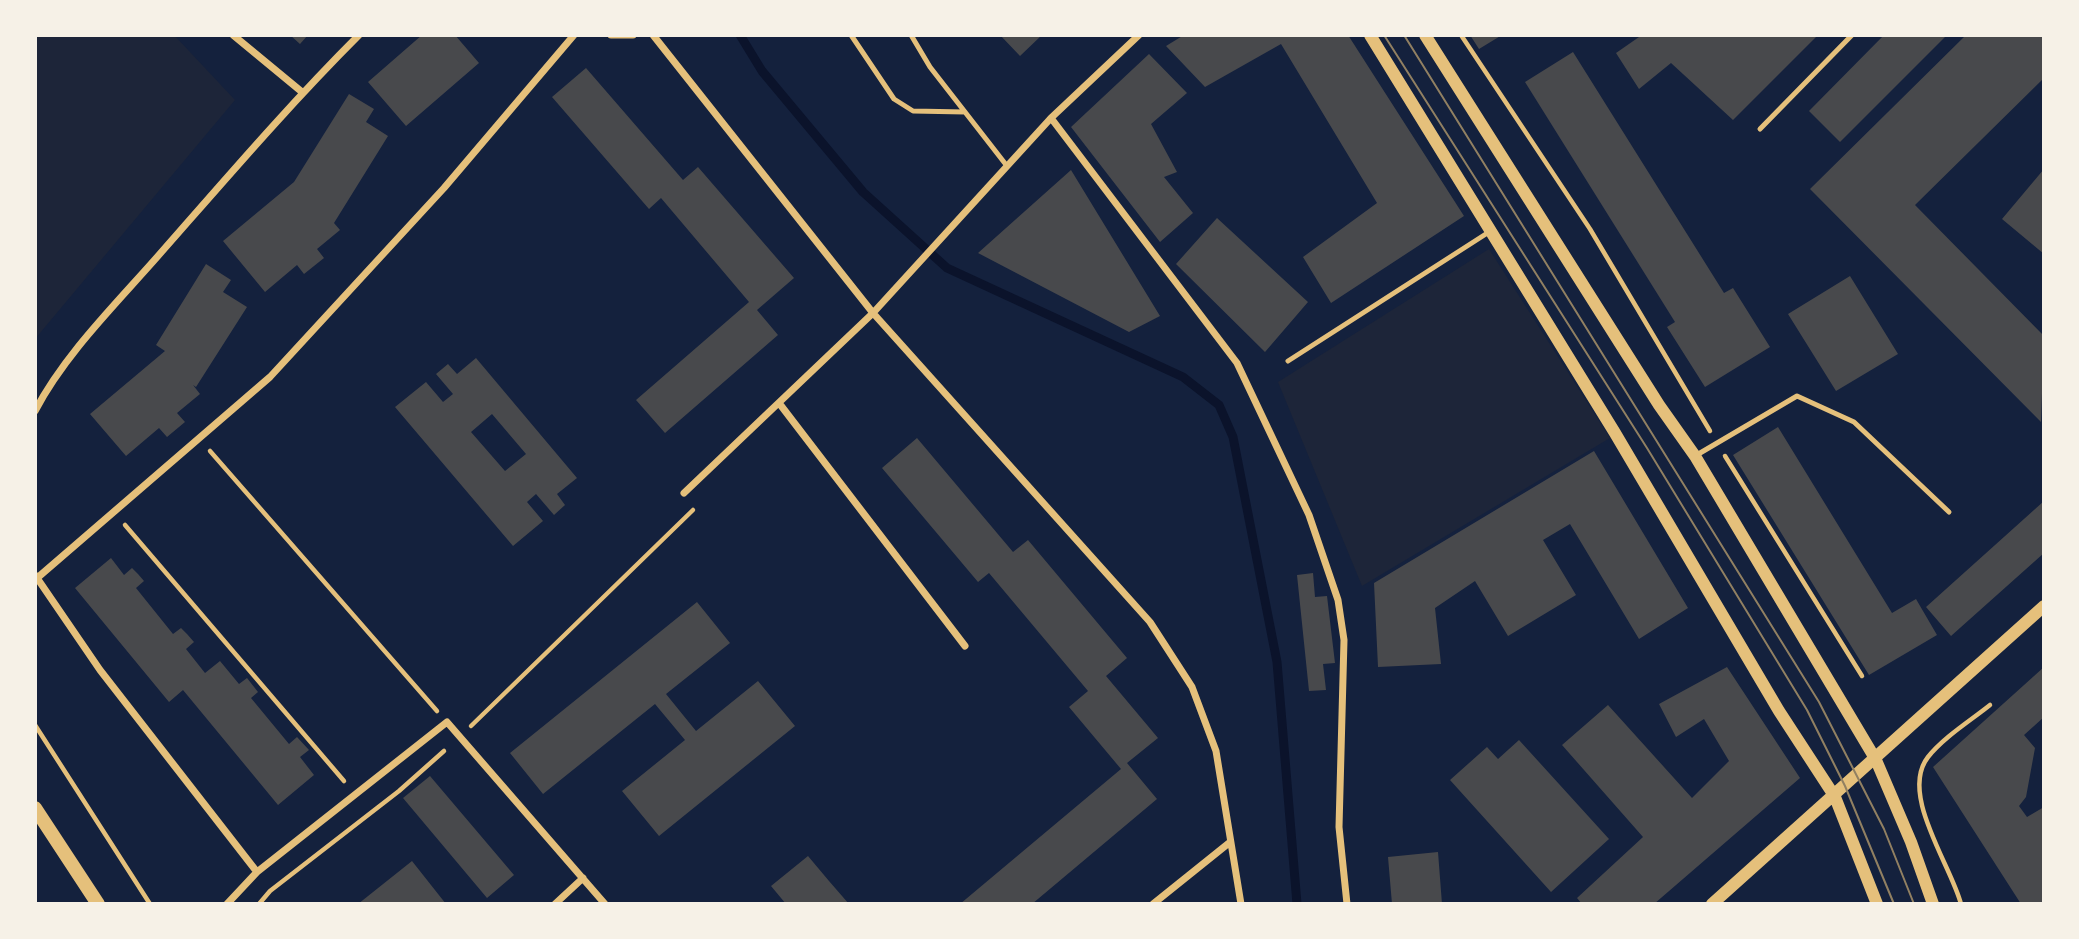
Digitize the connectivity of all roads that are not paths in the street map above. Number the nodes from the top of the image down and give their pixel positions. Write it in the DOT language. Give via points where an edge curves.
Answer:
graph roads {
  1 [pos="233,35"];
  2 [pos="359,35"];
  3 [pos="575,35"];
  4 [pos="611,35"];
  5 [pos="633,35"];
  6 [pos="653,35"];
  7 [pos="852,35"];
  8 [pos="911,35"];
  9 [pos="1139,35"];
  10 [pos="1370,35"];
  11 [pos="1425,35"];
  12 [pos="1852,35"];
  13 [pos="302,92"];
  14 [pos="965,112"];
  15 [pos="1051,118"];
  16 [pos="1760,129"];
  17 [pos="1007,166"];
  18 [pos="1492,230"];
  19 [pos="873,313"];
  20 [pos="1288,361"];
  21 [pos="779,403"];
  22 [pos="35,411"];
  23 [pos="1695,456"];
  24 [pos="684,492"];
  25 [pos="1949,512"];
  26 [pos="36,577"];
  27 [pos="2044,606"];
  28 [pos="965,646"];
  29 [pos="1876,760"];
  30 [pos="1835,797"];
  31 [pos="35,808"];
  32 [pos="1229,843"];
  33 [pos="257,872"];
  34 [pos="583,878"];
  35 [pos="98,904"];
  36 [pos="227,904"];
  37 [pos="555,904"];
  38 [pos="605,904"];
  39 [pos="1153,904"];
  40 [pos="1241,904"];
  41 [pos="1347,904"];
  42 [pos="1712,904"];
  43 [pos="1877,904"];
  44 [pos="1933,904"];
  1 -- 13 [label="street"];
  2 -- 13 [label="street"];
  3 -- 26 [label="street" via="444,188 270,377"];
  4 -- 5 [label="street"];
  6 -- 19 [label="street"];
  7 -- 14 [label="lane" via="894,99 913,111"];
  8 -- 14 [label="lane"];
  9 -- 15 [label="street"];
  10 -- 18 [label="street"];
  11 -- 23 [label="street"];
  12 -- 16 [label="lane"];
  13 -- 22 [label="street" via="49,384"];
  14 -- 17 [label="lane"];
  15 -- 17 [label="street"];
  15 -- 41 [label="street" via="1237,363 1309,515 1338,600 1344,640 1339,827"];
  17 -- 19 [label="street"];
  18 -- 20 [label="lane"];
  18 -- 30 [label="street"];
  19 -- 21 [label="street"];
  19 -- 32 [label="street" via="1150,622 1192,687 1216,751"];
  21 -- 24 [label="street"];
  21 -- 28 [label="street"];
  23 -- 25 [label="lane" via="1797,396 1854,422"];
  23 -- 29 [label="street"];
  26 -- 33 [label="street" via="100,670"];
  27 -- 29 [label="street"];
  29 -- 30 [label="street"];
  29 -- 44 [label="street"];
  30 -- 42 [label="street"];
  30 -- 43 [label="street"];
  31 -- 35 [label="main road"];
  32 -- 39 [label="street"];
  32 -- 40 [label="street"];
  33 -- 34 [label="street" via="447,722"];
  33 -- 36 [label="street"];
  34 -- 37 [label="street"];
  34 -- 38 [label="street"];
}
